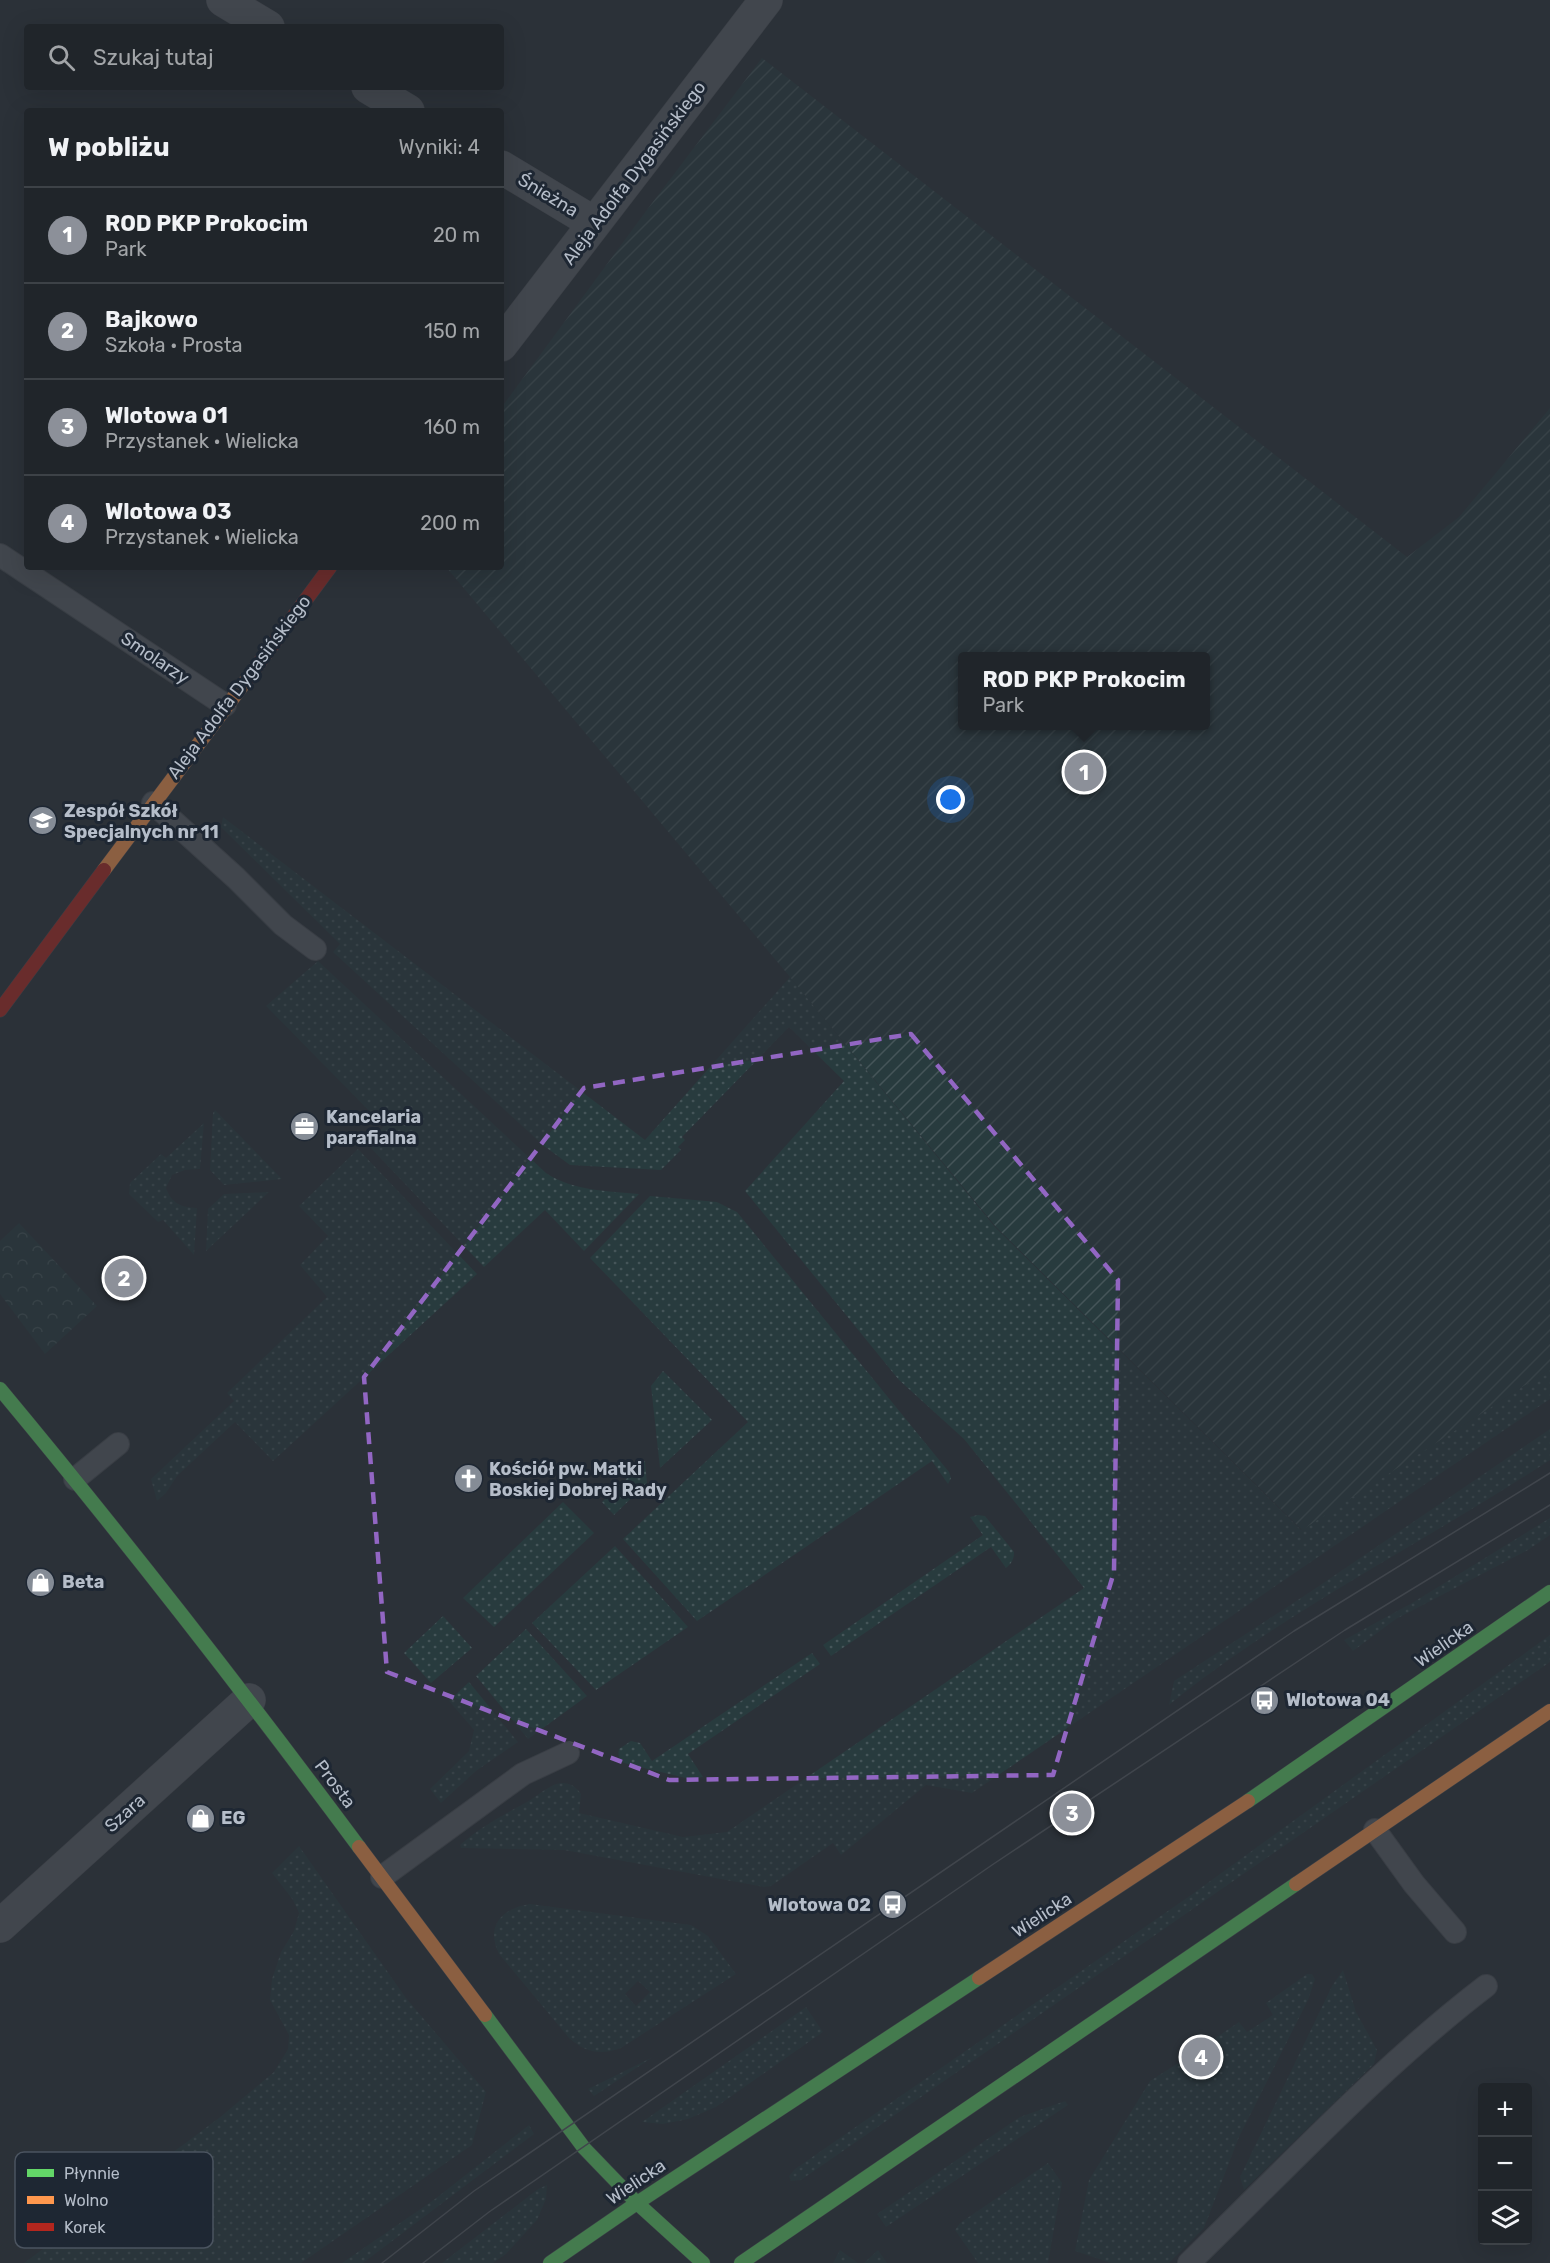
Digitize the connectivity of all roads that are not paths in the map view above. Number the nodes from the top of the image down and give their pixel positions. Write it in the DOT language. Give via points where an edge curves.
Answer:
graph roads {
  1 [pos="223,0"];
  2 [pos="766,0"];
  3 [pos="263,24"];
  4 [pos="373,90"];
  5 [pos="403,108"];
  6 [pos="504,169"];
  7 [pos="594,224"];
  8 [pos="504,341"];
  9 [pos="0,555"];
  10 [pos="328,570"];
  11 [pos="225,705"];
  12 [pos="153,802"];
  13 [pos="315,949"];
  14 [pos="0,1010"];
  15 [pos="0,1389"];
  16 [pos="118,1444"];
  17 [pos="75,1479"];
  18 [pos="1550,1592"];
  19 [pos="249,1700"];
  20 [pos="1550,1711"];
  21 [pos="568,1753"];
  22 [pos="1375,1830"];
  23 [pos="382,1877"];
  24 [pos="0,1926"];
  25 [pos="1455,1932"];
  26 [pos="1486,1986"];
  27 [pos="637,2203"];
  28 [pos="550,2263"];
  29 [pos="703,2263"];
  30 [pos="741,2263"];
  31 [pos="1189,2263"];
  1 -- 3 [label="street"];
  2 -- 7 [label="street, Aleja Adolfa Dygasińskiego"];
  4 -- 5 [label="street"];
  6 -- 7 [label="street, Śnieżna"];
  7 -- 8 [label="street, Aleja Adolfa Dygasińskiego"];
  9 -- 11 [label="lane, Smolarzy"];
  10 -- 11 [label="main road, Aleja Adolfa Dygasińskiego"];
  11 -- 12 [label="main road, Aleja Adolfa Dygasińskiego"];
  12 -- 13 [label="lane" via="283,925"];
  12 -- 14 [label="main road, Aleja Adolfa Dygasińskiego"];
  15 -- 17 [label="main road, Prosta"];
  16 -- 17 [label="lane"];
  17 -- 19 [label="main road, Prosta"];
  18 -- 27 [label="main road, Wielicka" via="1248,1801"];
  19 -- 23 [label="main road, Prosta"];
  19 -- 24 [label="street, Szara"];
  20 -- 22 [label="main road"];
  21 -- 23 [label="lane" via="523,1774"];
  22 -- 25 [label="lane"];
  22 -- 30 [label="main road"];
  23 -- 27 [label="main road, Prosta" via="584,2148"];
  26 -- 31 [label="lane" via="1391,2066"];
  27 -- 28 [label="main road, Wielicka"];
  27 -- 29 [label="main road, Prosta"];
}
